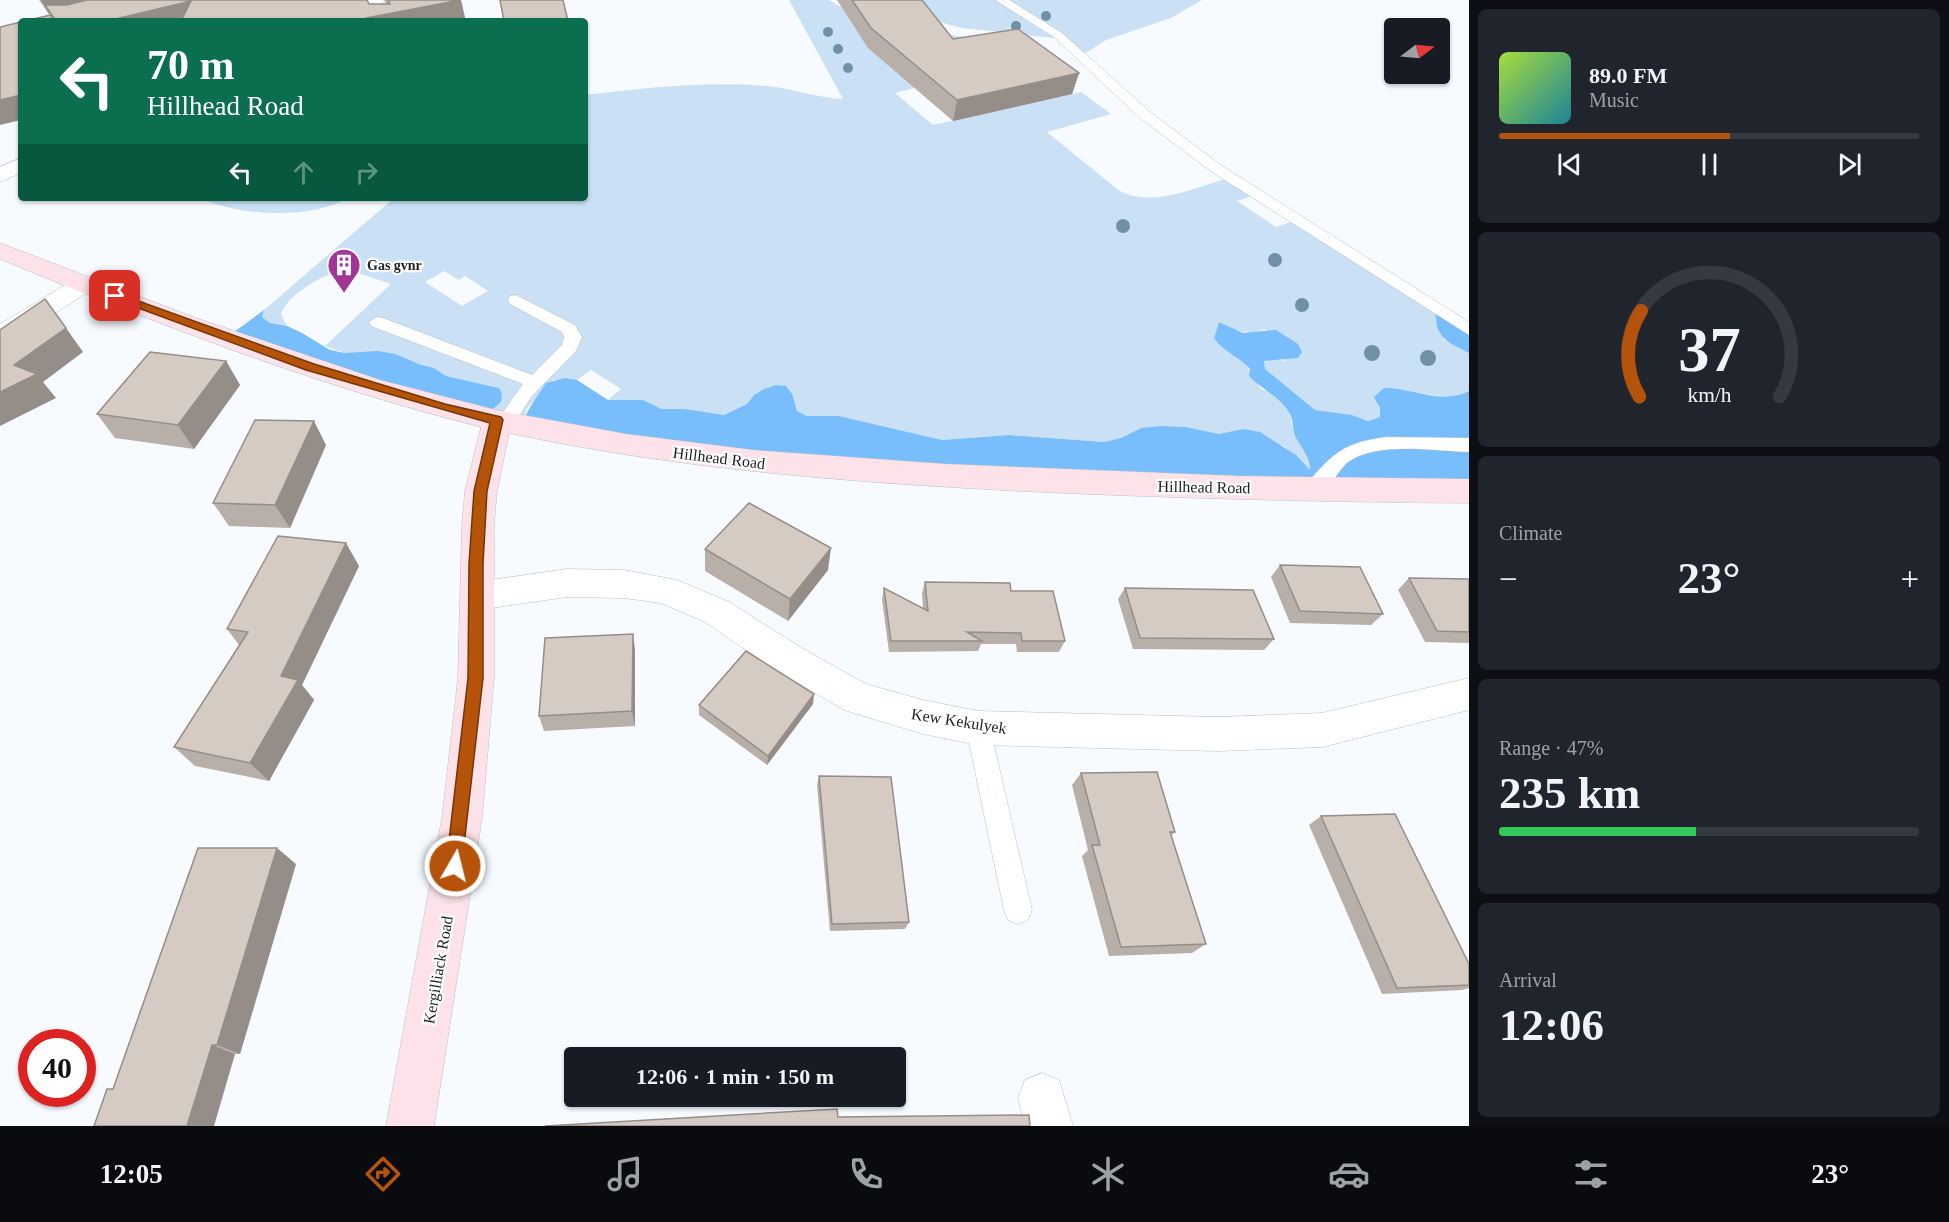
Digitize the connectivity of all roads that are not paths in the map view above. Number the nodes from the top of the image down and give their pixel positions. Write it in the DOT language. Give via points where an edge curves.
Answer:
graph roads {
  1 [pos="374,0"];
  2 [pos="1001,0"];
  3 [pos="383,18"];
  4 [pos="1096,72"];
  5 [pos="1078,76"];
  6 [pos="18,166"];
  7 [pos="0,175"];
  8 [pos="0,250"];
  9 [pos="84,284"];
  10 [pos="516,300"];
  11 [pos="377,322"];
  12 [pos="1469,330"];
  13 [pos="0,336"];
  14 [pos="534,382"];
  15 [pos="501,421"];
  16 [pos="1469,445"];
  17 [pos="1314,489"];
  18 [pos="1469,491"];
  19 [pos="477,596"];
  20 [pos="1469,694"];
  21 [pos="978,728"];
  22 [pos="1018,910"];
  23 [pos="410,1126"];
  1 -- 3 [label="street"];
  2 -- 4 [label="lane" via="1058,35"];
  4 -- 5 [label="lane"];
  4 -- 12 [label="lane" via="1217,169"];
  6 -- 7 [label="street"];
  8 -- 9 [label="street, Hillhead Road"];
  9 -- 13 [label="street"];
  9 -- 15 [label="street, Hillhead Road" via="292,361"];
  10 -- 14 [label="lane" via="573,333 570,347"];
  11 -- 14 [label="lane"];
  14 -- 15 [label="lane"];
  15 -- 17 [label="street, Hillhead Road" via="658,451 788,466 1151,486"];
  15 -- 19 [label="street, Kergilliack Road" via="481,491"];
  16 -- 17 [label="lane" via="1361,447 1344,455"];
  17 -- 18 [label="street, Hillhead Road"];
  19 -- 21 [label="street, Kew Kekulyek" via="567,583 624,584 665,590 717,612 857,698"];
  19 -- 23 [label="street, Kergilliack Road" via="476,678 462,818"];
  20 -- 21 [label="street, Kew Kekulyek" via="1322,730 1218,734"];
  21 -- 22 [label="lane"];
}
